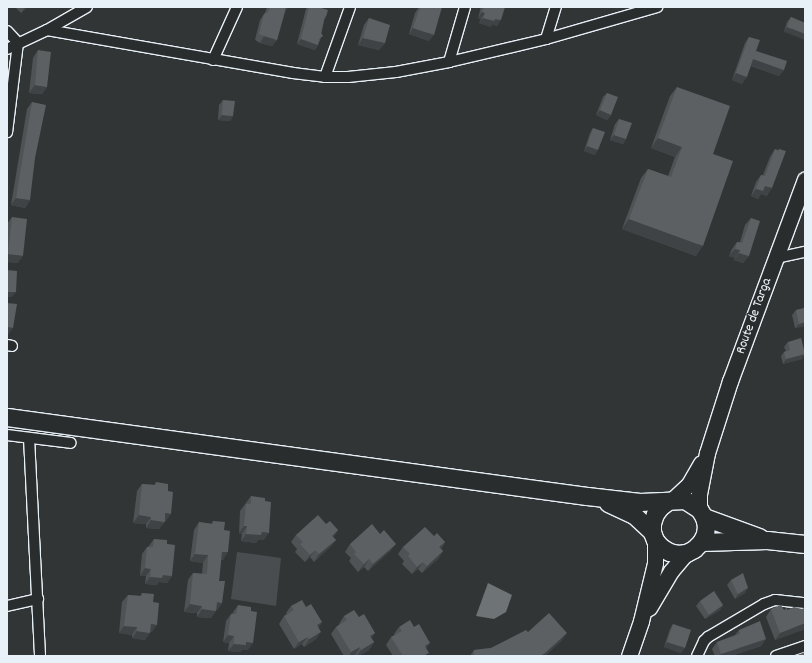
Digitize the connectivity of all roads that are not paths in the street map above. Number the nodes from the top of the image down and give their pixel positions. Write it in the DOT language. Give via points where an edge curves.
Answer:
graph roads {
  1 [pos="87,7"];
  2 [pos="237,7"];
  3 [pos="350,7"];
  4 [pos="465,7"];
  5 [pos="556,7"];
  6 [pos="657,7"];
  7 [pos="47,30"];
  8 [pos="7,31"];
  9 [pos="546,39"];
  10 [pos="18,43"];
  11 [pos="7,49"];
  12 [pos="213,60"];
  13 [pos="448,62"];
  14 [pos="325,77"];
  15 [pos="7,132"];
  16 [pos="805,179"];
  17 [pos="805,252"];
  18 [pos="776,258"];
  19 [pos="7,417"];
  20 [pos="7,435"];
  21 [pos="29,438"];
  22 [pos="71,443"];
  23 [pos="707,453"];
  24 [pos="587,496"];
  25 [pos="669,502"];
  26 [pos="702,513"];
  27 [pos="654,536"];
  28 [pos="766,540"];
  29 [pos="701,542"];
  30 [pos="805,544"];
  31 [pos="686,552"];
  32 [pos="38,600"];
  33 [pos="805,603"];
  34 [pos="7,606"];
  35 [pos="641,621"];
  36 [pos="805,646"];
  37 [pos="40,656"];
  38 [pos="629,656"];
  39 [pos="697,656"];
  40 [pos="776,656"];
  1 -- 7 [label="street"];
  2 -- 12 [label="street"];
  3 -- 14 [label="street"];
  4 -- 13 [label="street"];
  5 -- 9 [label="street"];
  6 -- 9 [label="street"];
  7 -- 10 [label="street"];
  7 -- 12 [label="street"];
  8 -- 10 [label="street"];
  9 -- 13 [label="street"];
  10 -- 11 [label="street"];
  10 -- 15 [label="street"];
  12 -- 14 [label="street"];
  13 -- 14 [label="street" via="371,76"];
  16 -- 18 [label="main road, Route de Targa"];
  17 -- 18 [label="street"];
  18 -- 23 [label="main road, Route de Targa" via="730,381"];
  19 -- 24 [label="main road"];
  20 -- 21 [label="street"];
  21 -- 22 [label="street"];
  21 -- 32 [label="street"];
  23 -- 25 [label="main road, Route de Targa" via="689,484"];
  23 -- 26 [label="main road, Route de Targa" via="700,494"];
  24 -- 25 [label="main road" via="640,502"];
  24 -- 27 [label="main road" via="634,515"];
  25 -- 26 [label="main road" via="685,500"];
  25 -- 27 [label="main road" via="660,507 655,514 652,523"];
  26 -- 28 [label="main road"];
  26 -- 29 [label="main road" via="705,534"];
  27 -- 31 [label="main road" via="661,547 669,552"];
  27 -- 35 [label="main road" via="655,563"];
  28 -- 29 [label="main road"];
  28 -- 30 [label="main road"];
  29 -- 31 [label="main road"];
  31 -- 35 [label="main road" via="671,571"];
  32 -- 34 [label="street"];
  32 -- 37 [label="street"];
  33 -- 39 [label="street" via="775,600 764,604 704,640"];
  35 -- 38 [label="main road"];
  36 -- 40 [label="street"];
}
